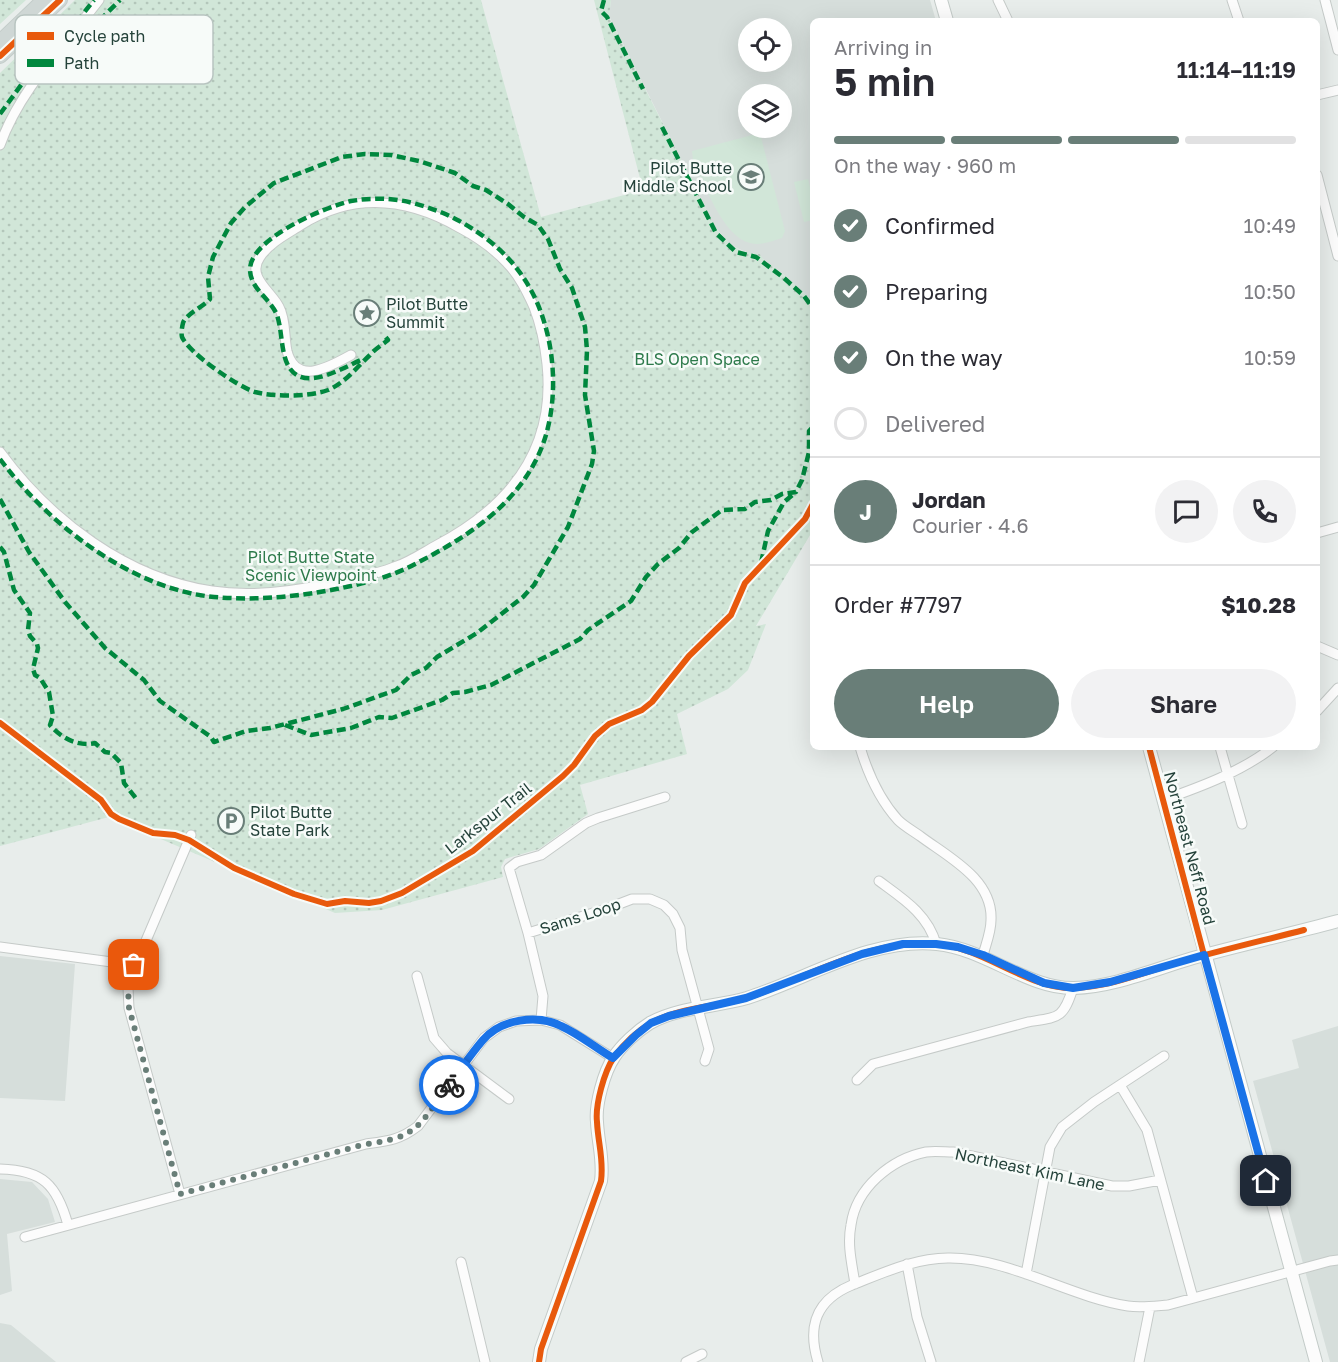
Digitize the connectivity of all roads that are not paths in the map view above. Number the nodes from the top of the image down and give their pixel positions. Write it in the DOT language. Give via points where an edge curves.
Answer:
graph roads {
  1 [pos="44,0"];
  2 [pos="60,0"];
  3 [pos="99,0"];
  4 [pos="941,0"];
  5 [pos="998,0"];
  6 [pos="1232,0"];
  7 [pos="1325,0"];
  8 [pos="28,15"];
  9 [pos="44,15"];
  10 [pos="87,15"];
  11 [pos="945,18"];
  12 [pos="1007,18"];
  13 [pos="1238,18"];
  14 [pos="15,28"];
  15 [pos="0,42"];
  16 [pos="15,42"];
  17 [pos="1338,50"];
  18 [pos="0,56"];
  19 [pos="33,84"];
  20 [pos="1338,90"];
  21 [pos="1320,94"];
  22 [pos="0,145"];
  23 [pos="1320,187"];
  24 [pos="1338,256"];
  25 [pos="351,355"];
  26 [pos="0,452"];
  27 [pos="1338,527"];
  28 [pos="1320,531"];
  29 [pos="1320,647"];
  30 [pos="1338,655"];
  31 [pos="1338,688"];
  32 [pos="1320,708"];
  33 [pos="861,750"];
  34 [pos="1150,750"];
  35 [pos="1221,750"];
  36 [pos="1268,750"];
  37 [pos="1228,774"];
  38 [pos="665,797"];
  39 [pos="1163,800"];
  40 [pos="1242,824"];
  41 [pos="190,835"];
  42 [pos="879,881"];
  43 [pos="1338,921"];
  44 [pos="528,933"];
  45 [pos="936,944"];
  46 [pos="0,947"];
  47 [pos="983,955"];
  48 [pos="1204,955"];
  49 [pos="134,965"];
  50 [pos="417,976"];
  51 [pos="1073,988"];
  52 [pos="698,1009"];
  53 [pos="541,1020"];
  54 [pos="1164,1056"];
  55 [pos="613,1058"];
  56 [pos="705,1061"];
  57 [pos="464,1065"];
  58 [pos="857,1080"];
  59 [pos="1120,1085"];
  60 [pos="509,1099"];
  61 [pos="0,1169"];
  62 [pos="1046,1172"];
  63 [pos="1160,1180"];
  64 [pos="180,1194"];
  65 [pos="68,1225"];
  66 [pos="25,1237"];
  67 [pos="1338,1260"];
  68 [pos="461,1262"];
  69 [pos="907,1264"];
  70 [pos="1291,1271"];
  71 [pos="1026,1274"];
  72 [pos="855,1284"];
  73 [pos="1193,1298"];
  74 [pos="1150,1306"];
  75 [pos="702,1354"];
  76 [pos="486,1362"];
  77 [pos="540,1362"];
  78 [pos="686,1362"];
  79 [pos="818,1362"];
  80 [pos="931,1362"];
  81 [pos="1139,1362"];
  82 [pos="1316,1362"];
  1 -- 8 [label="main road"];
  2 -- 9 [label="main road"];
  3 -- 10 [label="street"];
  4 -- 11 [label="street"];
  5 -- 12 [label="street"];
  6 -- 13 [label="street"];
  7 -- 17 [label="street"];
  14 -- 15 [label="main road"];
  16 -- 18 [label="main road"];
  19 -- 22 [label="street"];
  20 -- 21 [label="street"];
  23 -- 24 [label="street"];
  25 -- 26 [label="street" via="315,371 297,368 287,351 281,310 264,290 255,270 258,259 306,222 348,206 372,202 402,204 447,220 508,263 535,310 549,381 539,441 508,493 455,536 400,566 374,574 268,593 227,594 189,588 146,573 71,526 38,499"];
  27 -- 28 [label="street"];
  29 -- 30 [label="street"];
  31 -- 32 [label="street"];
  33 -- 47 [label="street" via="881,798 899,821 966,869 981,886 991,911"];
  34 -- 39 [label="street, Northeast Neff Road"];
  35 -- 37 [label="street"];
  36 -- 37 [label="street"];
  37 -- 39 [label="street"];
  37 -- 40 [label="street"];
  38 -- 44 [label="street" via="586,823 541,855 509,868"];
  39 -- 48 [label="street, Northeast Neff Road"];
  41 -- 49 [label="street"];
  42 -- 45 [label="street" via="915,908 934,933"];
  43 -- 48 [label="street"];
  44 -- 52 [label="street, Sams Loop" via="632,899 650,899 664,905 680,928"];
  44 -- 53 [label="street" via="543,996"];
  45 -- 47 [label="street"];
  45 -- 52 [label="street" via="887,946 746,998"];
  46 -- 49 [label="street"];
  47 -- 51 [label="street" via="1044,983"];
  48 -- 51 [label="street" via="1110,982"];
  48 -- 70 [label="street, Northeast Neff Road"];
  49 -- 64 [label="street" via="128,988 129,1008"];
  50 -- 57 [label="street" via="434,1038"];
  51 -- 58 [label="street" via="1060,1015 873,1064"];
  52 -- 55 [label="street" via="651,1023"];
  52 -- 56 [label="street, Sams Loop" via="709,1049"];
  53 -- 55 [label="street" via="560,1025"];
  53 -- 57 [label="street" via="516,1021 499,1027 484,1038"];
  54 -- 59 [label="street"];
  55 -- 77 [label="street" via="601,1089 596,1120 603,1156 601,1181 541,1349"];
  57 -- 60 [label="street"];
  57 -- 64 [label="street" via="418,1126 405,1136"];
  59 -- 62 [label="street" via="1062,1127 1050,1147"];
  59 -- 63 [label="street" via="1147,1130"];
  61 -- 65 [label="street" via="39,1176 62,1202"];
  62 -- 63 [label="street, Northeast Kim Lane" via="1112,1186"];
  62 -- 71 [label="street"];
  62 -- 72 [label="street, Northeast Kim Lane" via="953,1152 927,1152 901,1160 878,1175 861,1197 851,1223 849,1253"];
  63 -- 73 [label="street"];
  64 -- 65 [label="street"];
  65 -- 66 [label="street"];
  67 -- 70 [label="street"];
  68 -- 76 [label="street"];
  69 -- 71 [label="street" via="949,1257"];
  69 -- 72 [label="street"];
  69 -- 80 [label="street"];
  70 -- 73 [label="street"];
  70 -- 82 [label="street, Northeast Neff Road"];
  71 -- 74 [label="street" via="1118,1304"];
  72 -- 79 [label="street" via="828,1299 818,1312 813,1328"];
  73 -- 74 [label="street"];
  74 -- 81 [label="street"];
  75 -- 78 [label="street"];
}
